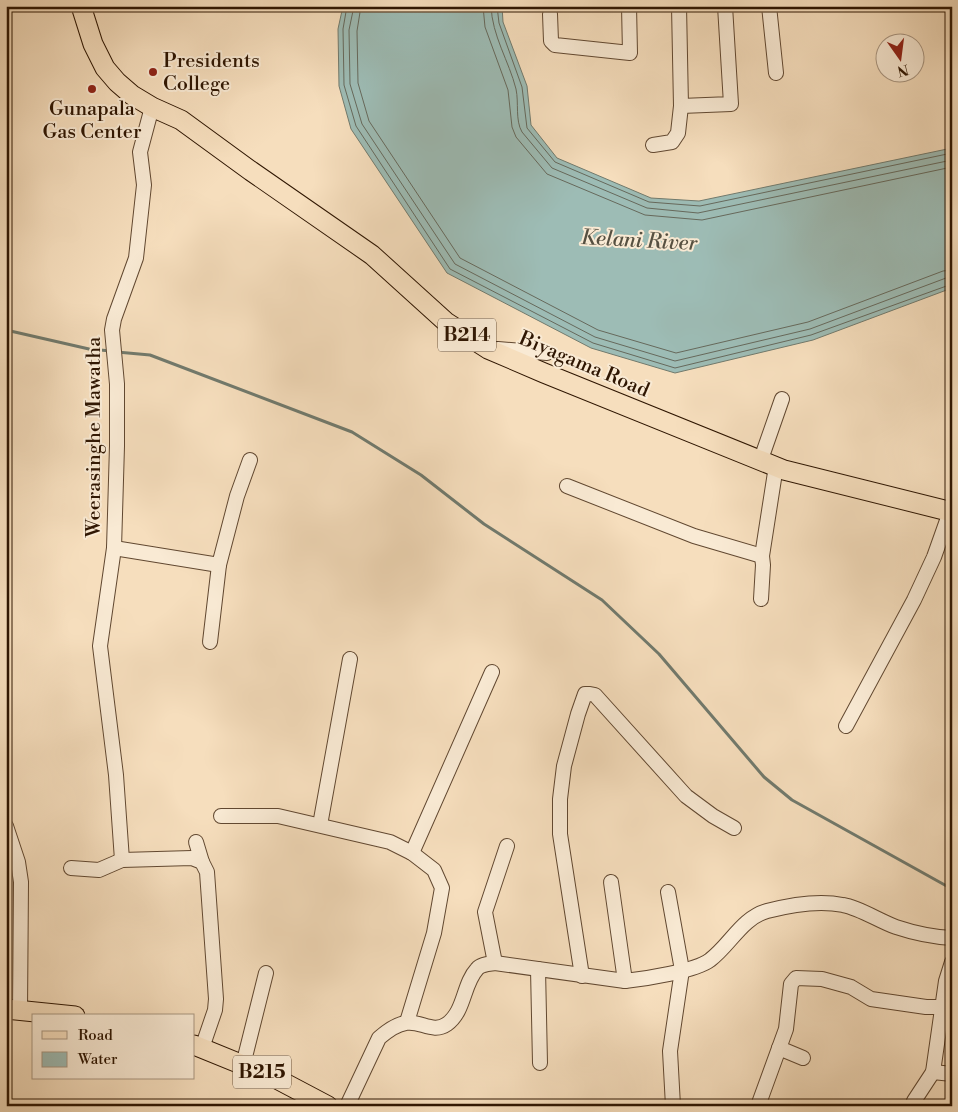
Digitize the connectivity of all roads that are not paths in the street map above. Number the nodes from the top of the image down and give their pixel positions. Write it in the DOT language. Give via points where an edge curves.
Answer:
graph roads {
  1 [pos="81,6"];
  2 [pos="629,6"];
  3 [pos="679,6"];
  4 [pos="725,6"];
  5 [pos="769,6"];
  6 [pos="550,14"];
  7 [pos="776,73"];
  8 [pos="681,106"];
  9 [pos="152,107"];
  10 [pos="653,145"];
  11 [pos="488,349"];
  12 [pos="547,353"];
  13 [pos="782,399"];
  14 [pos="250,460"];
  15 [pos="768,464"];
  16 [pos="567,486"];
  17 [pos="951,512"];
  18 [pos="114,548"];
  19 [pos="762,556"];
  20 [pos="219,565"];
  21 [pos="761,599"];
  22 [pos="210,642"];
  23 [pos="350,659"];
  24 [pos="492,672"];
  25 [pos="846,726"];
  26 [pos="221,816"];
  27 [pos="320,825"];
  28 [pos="6,826"];
  29 [pos="734,828"];
  30 [pos="196,842"];
  31 [pos="507,846"];
  32 [pos="412,853"];
  33 [pos="122,860"];
  34 [pos="202,862"];
  35 [pos="71,868"];
  36 [pos="611,882"];
  37 [pos="668,892"];
  38 [pos="952,938"];
  39 [pos="952,962"];
  40 [pos="495,963"];
  41 [pos="538,970"];
  42 [pos="682,970"];
  43 [pos="266,973"];
  44 [pos="582,976"];
  45 [pos="625,981"];
  46 [pos="947,1008"];
  47 [pos="13,1010"];
  48 [pos="54,1014"];
  49 [pos="406,1022"];
  50 [pos="198,1046"];
  51 [pos="779,1048"];
  52 [pos="803,1058"];
  53 [pos="540,1063"];
  54 [pos="243,1065"];
  55 [pos="933,1072"];
  56 [pos="952,1074"];
  57 [pos="914,1101"];
  58 [pos="328,1106"];
  59 [pos="347,1106"];
  60 [pos="673,1106"];
  61 [pos="758,1106"];
  1 -- 9 [label="main road, Biyagama Road / B214" via="93,44 105,68 132,95"];
  2 -- 6 [label="street" via="630,53 555,45 551,41"];
  3 -- 8 [label="street"];
  4 -- 8 [label="street" via="731,104"];
  5 -- 7 [label="street"];
  8 -- 10 [label="street" via="678,132 672,142"];
  9 -- 11 [label="main road, Biyagama Road / B214" via="181,120 372,256 446,322"];
  9 -- 18 [label="street, Weerasinghe Mawatha" via="140,152 144,185 136,258 112,330 118,446"];
  11 -- 12 [label="street"];
  11 -- 15 [label="main road, Biyagama Road / B214"];
  13 -- 15 [label="street"];
  14 -- 20 [label="street"];
  15 -- 17 [label="main road, Biyagama Road / B214"];
  15 -- 19 [label="street"];
  16 -- 19 [label="street" via="694,536"];
  17 -- 25 [label="street" via="914,600"];
  18 -- 20 [label="street"];
  18 -- 33 [label="street, Weerasinghe Mawatha" via="100,646 116,775"];
  19 -- 21 [label="street"];
  20 -- 22 [label="street"];
  23 -- 27 [label="street"];
  24 -- 32 [label="street"];
  26 -- 27 [label="street" via="277,809"];
  27 -- 32 [label="street" via="390,842"];
  28 -- 47 [label="street" via="22,882"];
  29 -- 44 [label="street" via="686,796 595,695 585,694 564,766 560,799 560,834"];
  30 -- 34 [label="street"];
  31 -- 40 [label="street" via="485,912"];
  32 -- 49 [label="street" via="434,870 442,888 434,933"];
  33 -- 34 [label="street" via="192,858"];
  33 -- 35 [label="street" via="99,870"];
  34 -- 50 [label="street" via="208,879 216,1004"];
  36 -- 45 [label="street"];
  37 -- 42 [label="street"];
  38 -- 42 [label="street" via="896,927 844,905 792,906 765,911 750,918 708,962"];
  39 -- 46 [label="street" via="946,981"];
  40 -- 41 [label="street"];
  40 -- 49 [label="street" via="477,969 456,1016 446,1025 434,1029"];
  41 -- 44 [label="street"];
  41 -- 53 [label="street"];
  42 -- 45 [label="street"];
  42 -- 60 [label="street" via="670,1051"];
  43 -- 54 [label="street"];
  44 -- 45 [label="street"];
  46 -- 51 [label="street" via="871,999 851,987 822,979 796,978 791,984 786,1029"];
  46 -- 55 [label="street"];
  47 -- 48 [label="main road"];
  49 -- 59 [label="street" via="378,1038"];
  50 -- 54 [label="main road, B215"];
  51 -- 52 [label="street"];
  51 -- 61 [label="street"];
  54 -- 58 [label="main road, B215" via="276,1078"];
  55 -- 56 [label="street"];
  55 -- 57 [label="street"];
}
